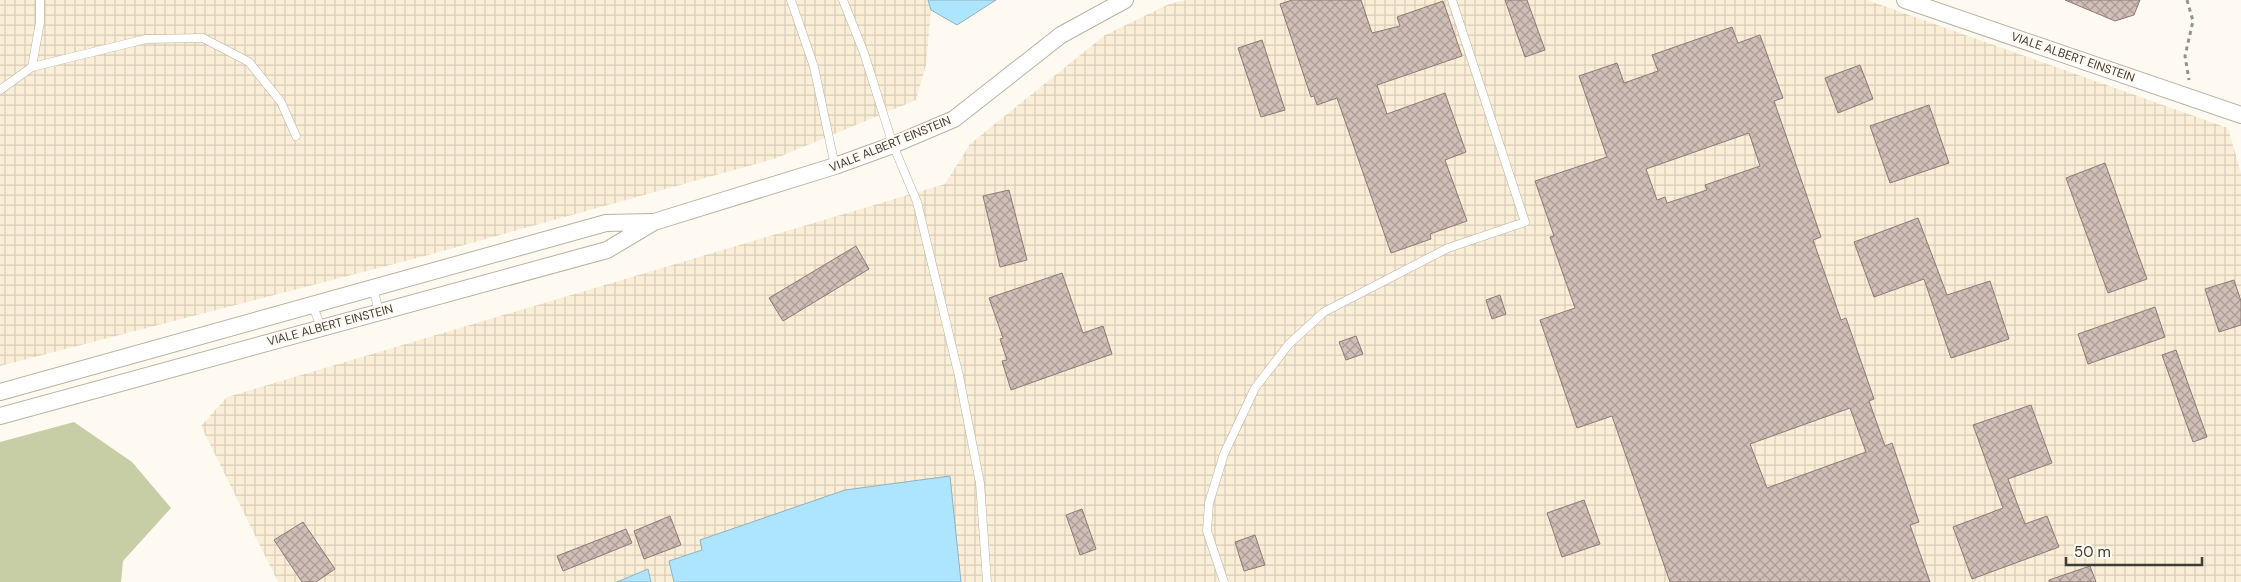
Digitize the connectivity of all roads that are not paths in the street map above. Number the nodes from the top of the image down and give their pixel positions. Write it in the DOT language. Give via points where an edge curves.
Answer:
graph roads {
  1 [pos="40,0"];
  2 [pos="791,0"];
  3 [pos="842,0"];
  4 [pos="1125,0"];
  5 [pos="1452,0"];
  6 [pos="1905,0"];
  7 [pos="32,67"];
  8 [pos="0,83"];
  9 [pos="10,83"];
  10 [pos="0,90"];
  11 [pos="2241,114"];
  12 [pos="296,136"];
  13 [pos="894,145"];
  14 [pos="836,166"];
  15 [pos="654,222"];
  16 [pos="373,288"];
  17 [pos="312,304"];
  18 [pos="379,311"];
  19 [pos="321,327"];
  20 [pos="7,390"];
  21 [pos="0,416"];
  22 [pos="987,582"];
  23 [pos="1224,582"];
  1 -- 7 [label="lane" via="40,22"];
  2 -- 14 [label="lane" via="814,67"];
  3 -- 13 [label="lane" via="864,53"];
  4 -- 13 [label="street, VIALE ALBERT EINSTEIN" via="1061,36 954,119"];
  5 -- 23 [label="lane" via="1525,222 1448,248 1324,312 1289,344 1254,388 1224,454 1209,503 1207,531"];
  6 -- 11 [label="street, VIALE ALBERT EINSTEIN"];
  7 -- 9 [label="lane"];
  7 -- 12 [label="lane" via="146,39 203,38 249,62 281,102"];
  8 -- 9 [label="lane"];
  9 -- 10 [label="lane"];
  13 -- 14 [label="street, VIALE ALBERT EINSTEIN"];
  13 -- 22 [label="lane" via="917,202 959,376 980,483"];
  14 -- 15 [label="street, VIALE ALBERT EINSTEIN"];
  15 -- 16 [label="street, VIALE ALBERT EINSTEIN" via="606,223"];
  15 -- 18 [label="street, VIALE ALBERT EINSTEIN" via="608,250"];
  16 -- 17 [label="street, VIALE ALBERT EINSTEIN"];
  16 -- 18 [label="lane"];
  17 -- 19 [label="lane"];
  17 -- 20 [label="street, VIALE ALBERT EINSTEIN"];
  18 -- 19 [label="street, VIALE ALBERT EINSTEIN"];
  19 -- 21 [label="street, VIALE ALBERT EINSTEIN"];
}
